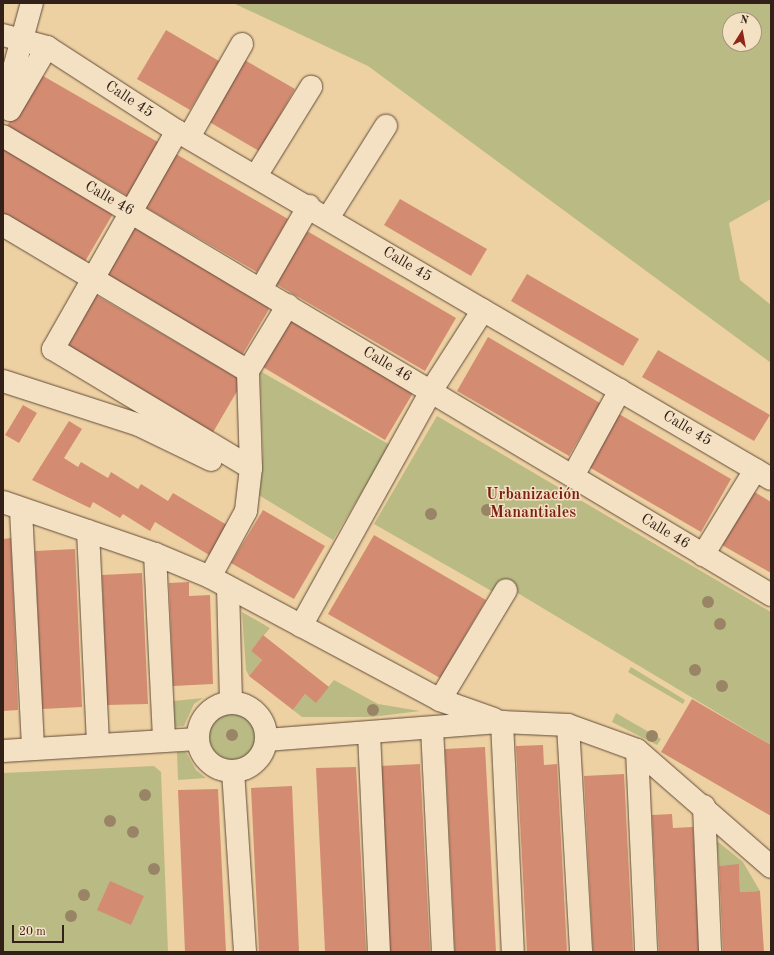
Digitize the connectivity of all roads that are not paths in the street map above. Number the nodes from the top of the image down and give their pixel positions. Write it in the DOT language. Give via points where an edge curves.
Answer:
graph roads {
  1 [pos="32,3"];
  2 [pos="12,38"];
  3 [pos="242,44"];
  4 [pos="47,47"];
  5 [pos="310,87"];
  6 [pos="3,108"];
  7 [pos="3,122"];
  8 [pos="386,126"];
  9 [pos="183,134"];
  10 [pos="3,136"];
  11 [pos="256,176"];
  12 [pos="309,206"];
  13 [pos="131,211"];
  14 [pos="328,218"];
  15 [pos="3,225"];
  16 [pos="93,279"];
  17 [pos="261,289"];
  18 [pos="288,305"];
  19 [pos="483,310"];
  20 [pos="248,371"];
  21 [pos="3,381"];
  22 [pos="620,390"];
  23 [pos="431,391"];
  24 [pos="763,474"];
  25 [pos="251,475"];
  26 [pos="573,476"];
  27 [pos="12,506"];
  28 [pos="88,531"];
  29 [pos="155,554"];
  30 [pos="703,555"];
  31 [pos="219,582"];
  32 [pos="506,590"];
  33 [pos="771,595"];
  34 [pos="301,626"];
  35 [pos="440,700"];
  36 [pos="231,703"];
  37 [pos="502,722"];
  38 [pos="568,726"];
  39 [pos="432,728"];
  40 [pos="368,733"];
  41 [pos="198,739"];
  42 [pos="266,740"];
  43 [pos="164,741"];
  44 [pos="98,745"];
  45 [pos="33,749"];
  46 [pos="637,750"];
  47 [pos="3,751"];
  48 [pos="233,770"];
  49 [pos="704,806"];
  50 [pos="771,867"];
  51 [pos="245,952"];
  52 [pos="379,952"];
  53 [pos="443,952"];
  54 [pos="514,952"];
  55 [pos="581,952"];
  56 [pos="646,952"];
  57 [pos="710,952"];
  1 -- 2 [label="street"];
  2 -- 4 [label="street, Calle 45"];
  2 -- 6 [label="street"];
  3 -- 9 [label="street"];
  4 -- 7 [label="street"];
  4 -- 9 [label="street, Calle 45"];
  5 -- 11 [label="street"];
  8 -- 14 [label="street"];
  9 -- 11 [label="street, Calle 45"];
  9 -- 13 [label="street"];
  10 -- 13 [label="street, Calle 46"];
  11 -- 12 [label="street, Calle 45"];
  12 -- 14 [label="street, Calle 45"];
  12 -- 17 [label="street"];
  13 -- 16 [label="street"];
  13 -- 17 [label="street, Calle 46"];
  14 -- 19 [label="street, Calle 45"];
  15 -- 16 [label="street"];
  16 -- 20 [label="street"];
  16 -- 25 [label="street" via="53,349"];
  17 -- 18 [label="street, Calle 46"];
  18 -- 20 [label="street"];
  18 -- 23 [label="street, Calle 46"];
  19 -- 22 [label="street, Calle 45"];
  19 -- 23 [label="street"];
  20 -- 25 [label="street"];
  21 -- 25 [label="street" via="139,425"];
  22 -- 24 [label="street, Calle 45"];
  22 -- 26 [label="street"];
  23 -- 26 [label="street, Calle 46"];
  23 -- 34 [label="street"];
  24 -- 30 [label="street"];
  25 -- 31 [label="street" via="246,511"];
  26 -- 30 [label="street, Calle 46"];
  27 -- 28 [label="street"];
  27 -- 45 [label="street"];
  28 -- 29 [label="street"];
  28 -- 44 [label="street"];
  29 -- 31 [label="street"];
  29 -- 43 [label="street"];
  30 -- 33 [label="street, Calle 46"];
  31 -- 34 [label="street"];
  31 -- 36 [label="street"];
  32 -- 35 [label="street"];
  34 -- 35 [label="street"];
  35 -- 37 [label="street"];
  36 -- 41 [label="street" via="220,705 207,714"];
  36 -- 42 [label="street" via="253,710 265,729"];
  37 -- 38 [label="street"];
  37 -- 39 [label="street"];
  37 -- 54 [label="street"];
  38 -- 46 [label="street"];
  38 -- 55 [label="street"];
  39 -- 40 [label="street"];
  39 -- 53 [label="street"];
  40 -- 42 [label="street"];
  40 -- 52 [label="street"];
  41 -- 43 [label="street"];
  41 -- 48 [label="street" via="203,754 214,765"];
  42 -- 48 [label="street" via="255,762"];
  43 -- 44 [label="street"];
  44 -- 45 [label="street"];
  45 -- 47 [label="street"];
  46 -- 49 [label="street"];
  46 -- 56 [label="street"];
  48 -- 51 [label="street"];
  49 -- 50 [label="street"];
  49 -- 57 [label="street"];
}
